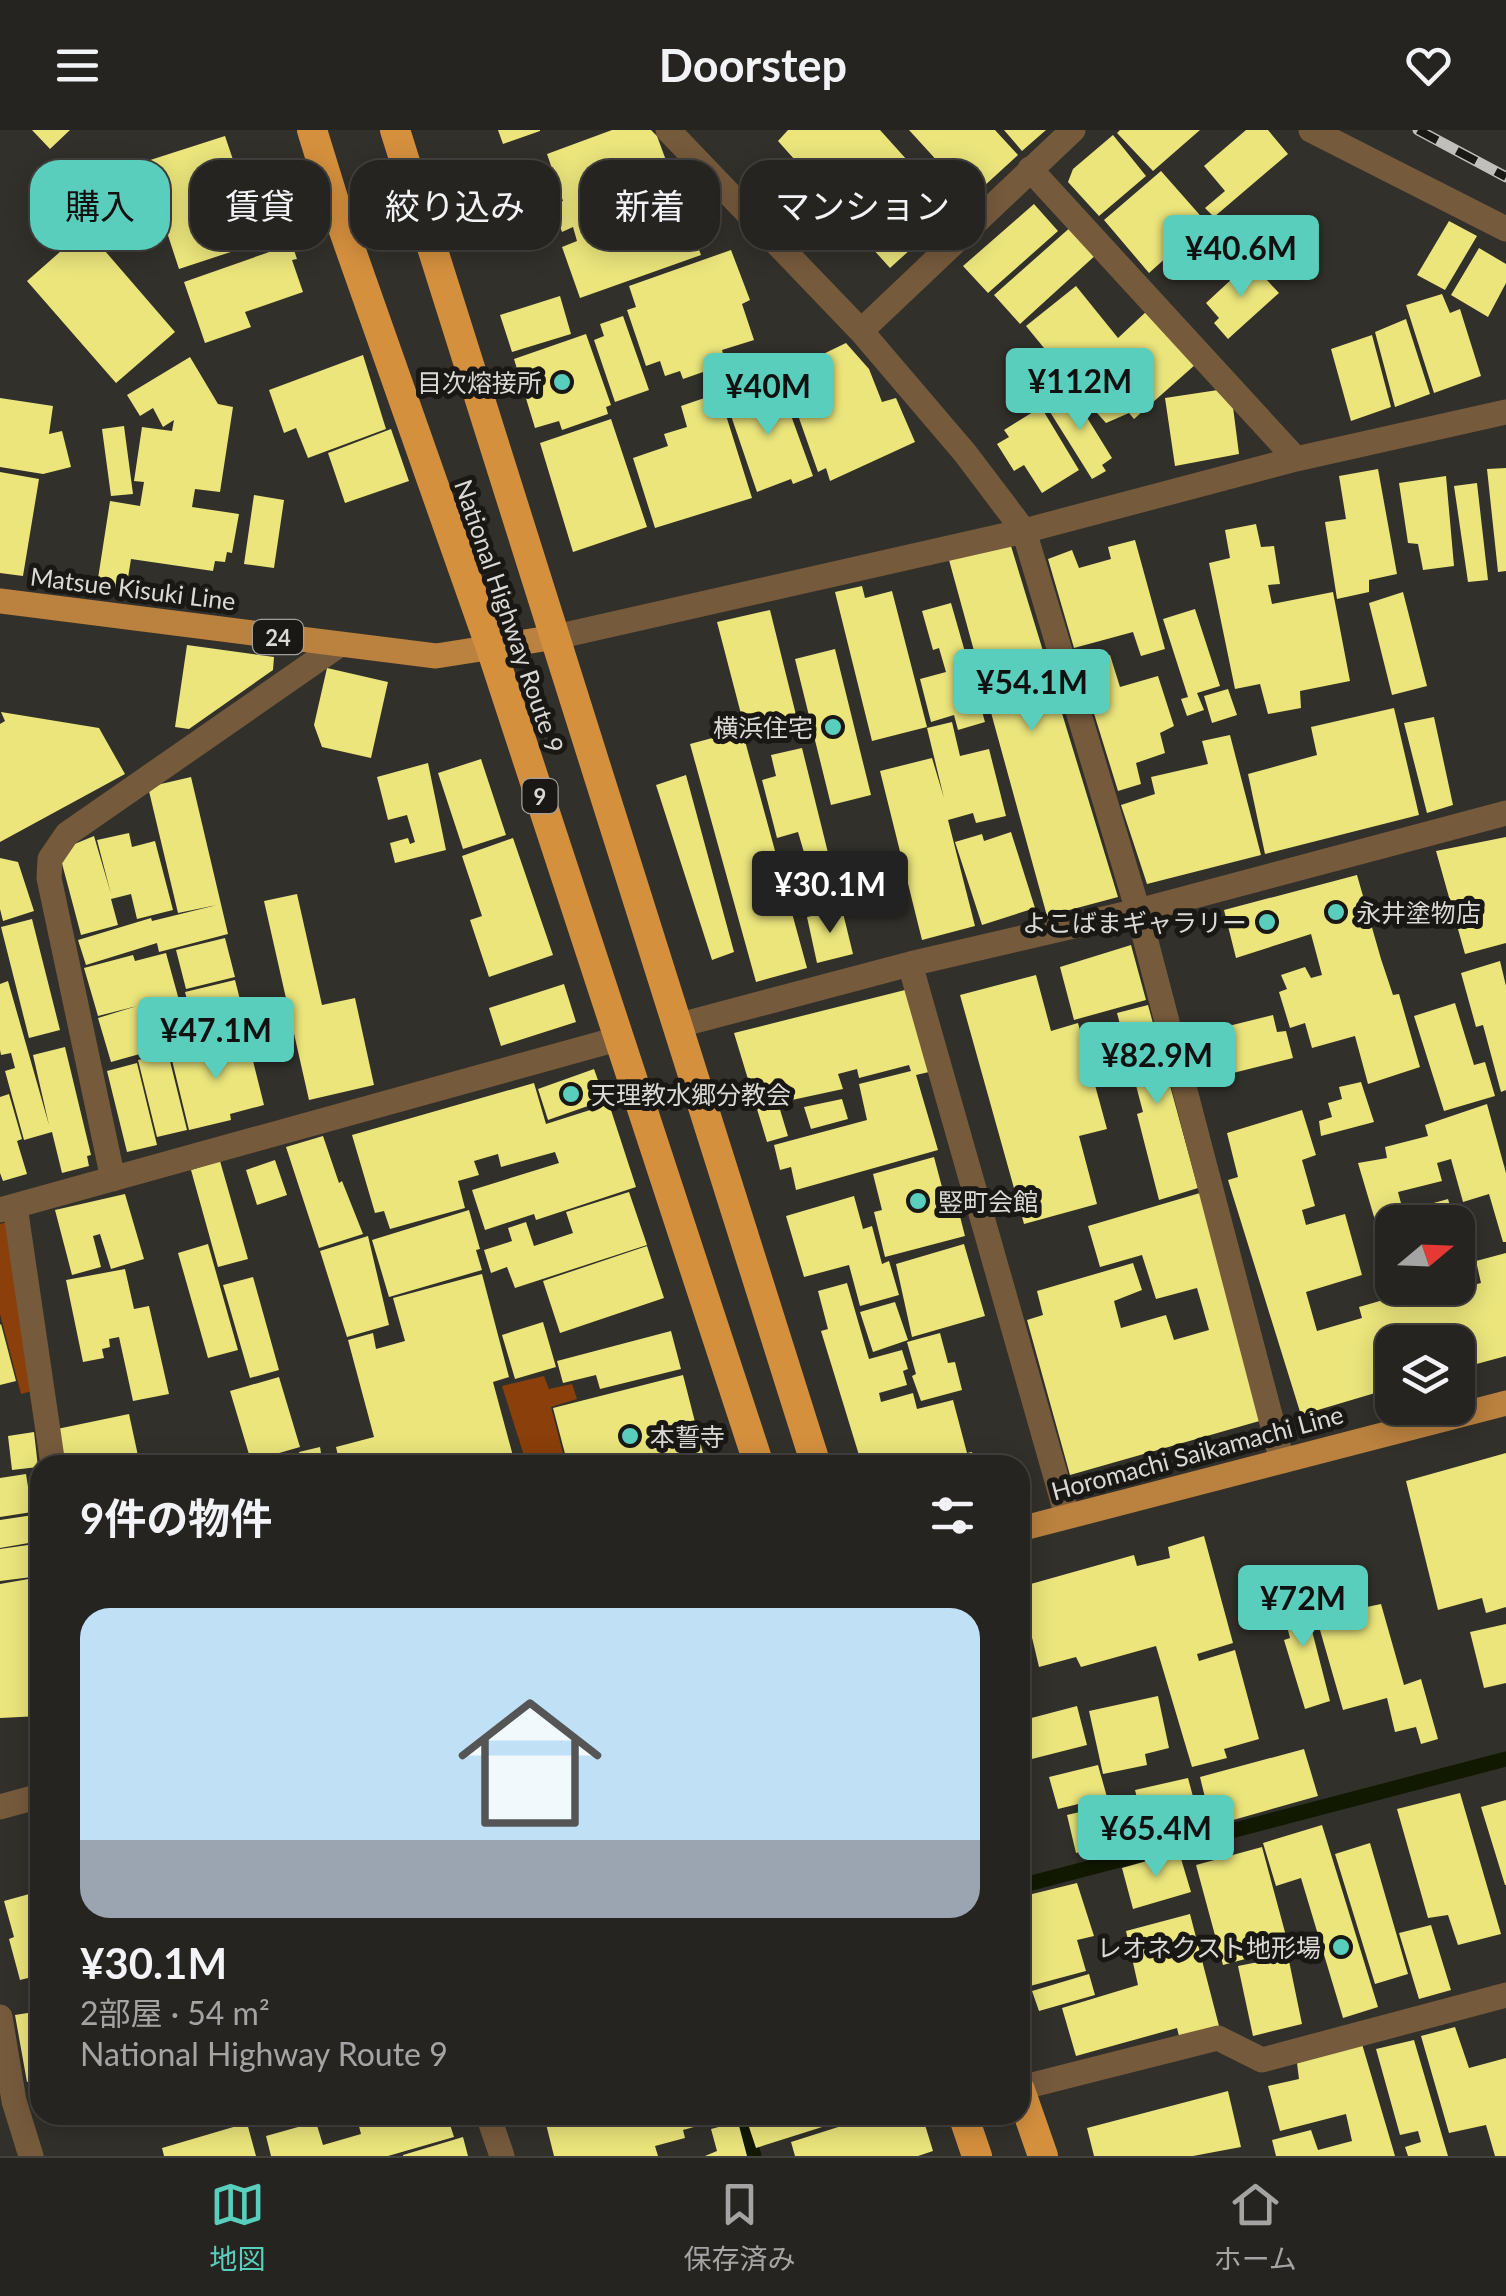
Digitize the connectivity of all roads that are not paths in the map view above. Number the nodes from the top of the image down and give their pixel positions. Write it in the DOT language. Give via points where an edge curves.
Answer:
graph roads {
  1 [pos="312,130"];
  2 [pos="395,130"];
  3 [pos="668,130"];
  4 [pos="1073,130"];
  5 [pos="1311,130"];
  6 [pos="1030,169"];
  7 [pos="1506,229"];
  8 [pos="861,331"];
  9 [pos="1506,412"];
  10 [pos="1296,460"];
  11 [pos="1024,531"];
  12 [pos="0,601"];
  13 [pos="556,637"];
  14 [pos="340,645"];
  15 [pos="491,648"];
  16 [pos="1506,813"];
  17 [pos="1138,911"];
  18 [pos="910,964"];
  19 [pos="676,1026"];
  20 [pos="621,1038"];
  21 [pos="112,1179"];
  22 [pos="7,1208"];
  23 [pos="1506,1403"];
  24 [pos="51,1455"];
  25 [pos="756,1455"];
  26 [pos="813,1455"];
  27 [pos="1282,1461"];
  28 [pos="1067,1516"];
  29 [pos="1030,1526"];
  30 [pos="30,1799"];
  31 [pos="0,1807"];
  32 [pos="1506,1995"];
  33 [pos="0,2018"];
  34 [pos="1030,2086"];
  35 [pos="1030,2118"];
  36 [pos="491,2125"];
  37 [pos="966,2125"];
  38 [pos="31,2156"];
  39 [pos="502,2156"];
  40 [pos="977,2156"];
  41 [pos="1043,2156"];
  1 -- 15 [label="highway, National Highway Route 9 / 9"];
  2 -- 13 [label="highway, National Highway Route 9"];
  3 -- 8 [label="street"];
  4 -- 6 [label="street"];
  5 -- 7 [label="street"];
  6 -- 8 [label="street"];
  6 -- 10 [label="street"];
  8 -- 11 [label="street"];
  9 -- 10 [label="street"];
  10 -- 11 [label="street"];
  11 -- 13 [label="street"];
  11 -- 17 [label="street"];
  12 -- 14 [label="main road, Matsue Kisuki Line / 24"];
  13 -- 15 [label="main road, Matsue Kisuki Line / 24"];
  13 -- 19 [label="highway, National Highway Route 9"];
  14 -- 15 [label="main road, Matsue Kisuki Line / 24" via="436,656"];
  14 -- 21 [label="street" via="68,834 50,859"];
  15 -- 20 [label="highway, National Highway Route 9 / 9"];
  16 -- 17 [label="street"];
  17 -- 18 [label="street"];
  17 -- 27 [label="street"];
  18 -- 19 [label="street"];
  18 -- 28 [label="street"];
  19 -- 26 [label="highway, National Highway Route 9"];
  20 -- 21 [label="street"];
  20 -- 25 [label="highway, National Highway Route 9 / 9"];
  21 -- 22 [label="street"];
  22 -- 24 [label="street"];
  23 -- 27 [label="main road, Horomachi Saikamachi Line"];
  27 -- 28 [label="main road, Horomachi Saikamachi Line"];
  28 -- 29 [label="main road, Horomachi Saikamachi Line"];
  30 -- 31 [label="street"];
  32 -- 34 [label="street" via="1262,2060 1218,2038"];
  33 -- 38 [label="street"];
  35 -- 41 [label="highway"];
  36 -- 39 [label="street"];
  37 -- 40 [label="highway"];
}
